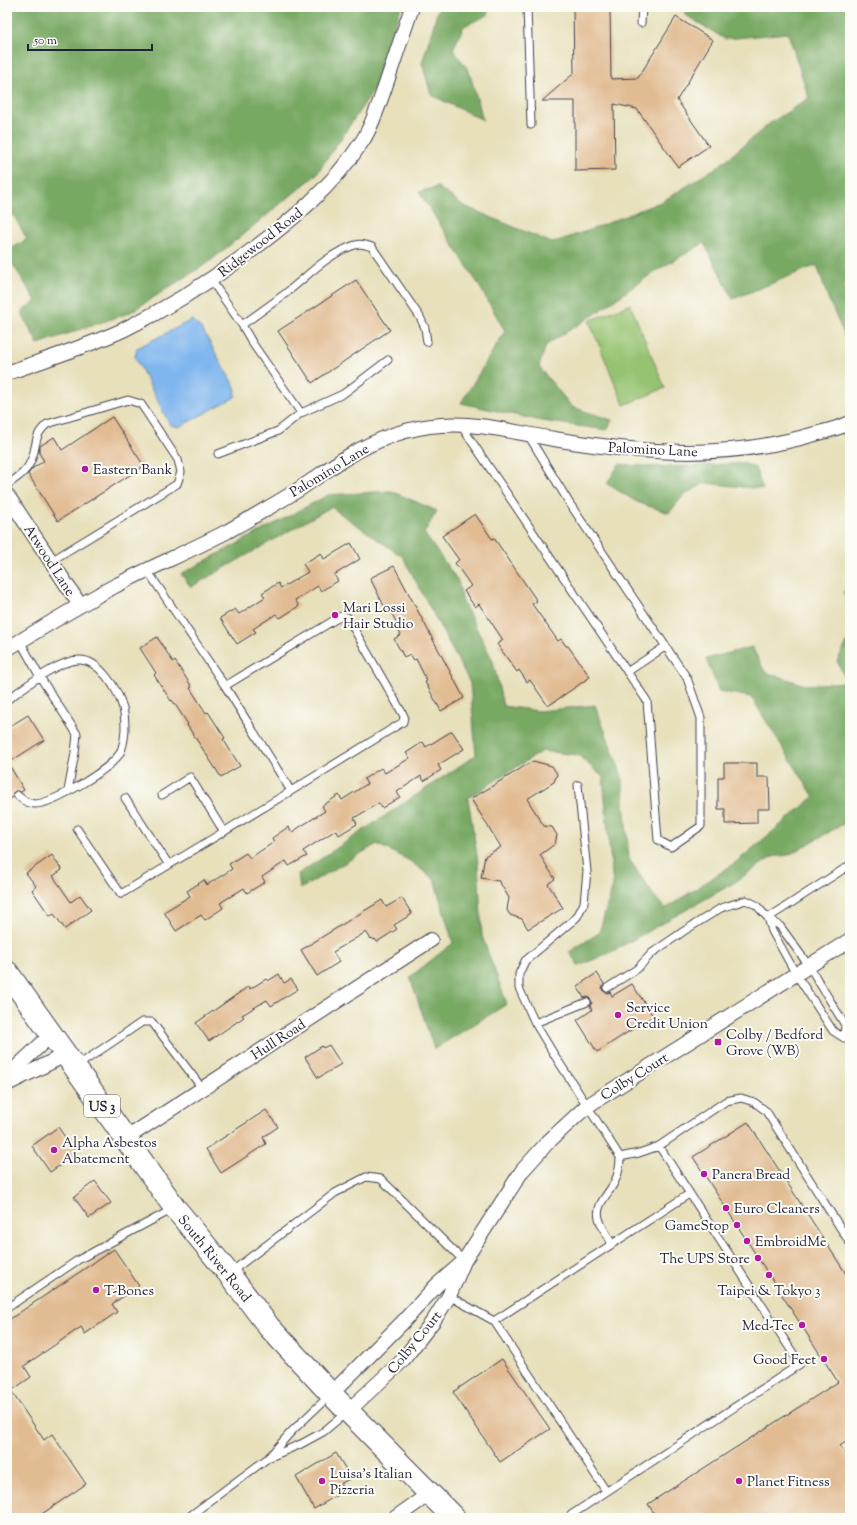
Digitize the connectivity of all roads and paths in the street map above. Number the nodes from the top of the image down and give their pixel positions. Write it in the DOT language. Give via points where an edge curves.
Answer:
graph roads {
  1 [pos="412,7"];
  2 [pos="527,7"];
  3 [pos="642,7"];
  4 [pos="641,23"];
  5 [pos="531,125"];
  6 [pos="210,280"];
  7 [pos="242,325"];
  8 [pos="427,342"];
  9 [pos="388,360"];
  10 [pos="7,373"];
  11 [pos="301,413"];
  12 [pos="850,423"];
  13 [pos="460,424"];
  14 [pos="528,435"];
  15 [pos="218,454"];
  16 [pos="7,485"];
  17 [pos="7,495"];
  18 [pos="51,561"];
  19 [pos="148,570"];
  20 [pos="80,605"];
  21 [pos="20,641"];
  22 [pos="666,646"];
  23 [pos="7,649"];
  24 [pos="628,672"];
  25 [pos="40,677"];
  26 [pos="225,686"];
  27 [pos="7,700"];
  28 [pos="578,785"];
  29 [pos="68,791"];
  30 [pos="291,791"];
  31 [pos="17,794"];
  32 [pos="162,795"];
  33 [pos="125,798"];
  34 [pos="78,829"];
  35 [pos="224,832"];
  36 [pos="169,865"];
  37 [pos="850,865"];
  38 [pos="768,918"];
  39 [pos="431,940"];
  40 [pos="850,940"];
  41 [pos="810,966"];
  42 [pos="7,972"];
  43 [pos="796,974"];
  44 [pos="607,988"];
  45 [pos="587,1002"];
  46 [pos="535,1023"];
  47 [pos="51,1035"];
  48 [pos="70,1061"];
  49 [pos="7,1080"];
  50 [pos="7,1084"];
  51 [pos="202,1088"];
  52 [pos="587,1106"];
  53 [pos="125,1139"];
  54 [pos="659,1146"];
  55 [pos="620,1157"];
  56 [pos="689,1194"];
  57 [pos="175,1208"];
  58 [pos="612,1244"];
  59 [pos="850,1244"];
  60 [pos="464,1261"];
  61 [pos="229,1274"];
  62 [pos="449,1296"];
  63 [pos="7,1308"];
  64 [pos="494,1321"];
  65 [pos="331,1394"];
  66 [pos="348,1411"];
  67 [pos="268,1458"];
  68 [pos="606,1491"];
  69 [pos="430,1494"];
  70 [pos="187,1518"];
  71 [pos="395,1518"];
  72 [pos="454,1518"];
  73 [pos="573,1518"];
  1 -- 6 [label="street, Ridgewood Road" via="379,104 364,139 340,171 312,200 283,226"];
  2 -- 5 [label="lane"];
  3 -- 4 [label="lane"];
  6 -- 7 [label="lane"];
  6 -- 10 [label="street, Ridgewood Road" via="123,330"];
  7 -- 8 [label="lane" via="323,263 344,250 364,244 372,248 420,317"];
  7 -- 11 [label="lane"];
  9 -- 11 [label="lane" via="343,394"];
  11 -- 15 [label="lane" via="278,431"];
  12 -- 14 [label="street, Palomino Lane" via="788,442 710,452 632,450"];
  13 -- 14 [label="street, Palomino Lane"];
  13 -- 19 [label="street, Palomino Lane" via="408,431 365,447 228,531"];
  13 -- 24 [label="lane"];
  14 -- 22 [label="lane" via="570,504"];
  16 -- 18 [label="lane" via="24,473 32,458 39,431 47,424 128,400 141,404 178,460 181,472 177,484"];
  17 -- 18 [label="street, Atwood Lane"];
  18 -- 20 [label="street, Atwood Lane"];
  19 -- 20 [label="street, Palomino Lane"];
  19 -- 26 [label="lane"];
  20 -- 21 [label="street, Palomino Lane"];
  21 -- 23 [label="street, Palomino Lane"];
  21 -- 25 [label="lane"];
  22 -- 24 [label="lane"];
  22 -- 24 [label="lane" via="687,678 701,718 701,826 671,847 658,840 647,701"];
  25 -- 27 [label="lane"];
  25 -- 29 [label="lane" via="77,734"];
  25 -- 29 [label="lane" via="67,663 89,661 99,667 109,680 123,707 125,722 120,753 96,775"];
  26 -- 30 [label="lane"];
  26 -- 30 [label="lane" via="336,619 348,617 404,716 403,722"];
  28 -- 46 [label="lane" via="587,871 584,903 577,917 525,961 519,974 519,988"];
  29 -- 31 [label="lane" via="36,804 26,802"];
  30 -- 35 [label="lane"];
  32 -- 35 [label="lane" via="190,777"];
  33 -- 36 [label="lane"];
  34 -- 36 [label="lane" via="121,894"];
  35 -- 36 [label="lane"];
  37 -- 38 [label="lane"];
  38 -- 41 [label="lane" via="780,926"];
  38 -- 43 [label="lane" via="772,931"];
  38 -- 44 [label="lane" via="756,904 746,900 721,908 652,953 637,969"];
  39 -- 51 [label="street, Hull Road"];
  40 -- 41 [label="street, Colby Court"];
  41 -- 43 [label="street, Colby Court"];
  41 -- 43 [label="lane" via="845,1025 844,1038 833,1031"];
  42 -- 47 [label="main road, South River Road / US 3"];
  43 -- 52 [label="street, Colby Court"];
  45 -- 46 [label="lane"];
  46 -- 52 [label="lane"];
  47 -- 48 [label="main road, South River Road / US 3"];
  47 -- 49 [label="street"];
  48 -- 50 [label="street"];
  48 -- 51 [label="lane" via="142,1022 152,1022"];
  48 -- 53 [label="main road, South River Road / US 3"];
  51 -- 53 [label="street, Hull Road"];
  52 -- 55 [label="lane"];
  52 -- 60 [label="street, Colby Court" via="548,1142 522,1171"];
  53 -- 57 [label="main road, South River Road / US 3"];
  54 -- 55 [label="lane"];
  54 -- 56 [label="lane"];
  54 -- 59 [label="lane" via="726,1101 741,1098 754,1102 766,1111"];
  55 -- 58 [label="lane" via="620,1168 615,1182 604,1197 598,1217"];
  56 -- 58 [label="lane"];
  56 -- 68 [label="lane" via="800,1364"];
  57 -- 61 [label="main road, South River Road / US 3"];
  57 -- 63 [label="lane" via="78,1260"];
  58 -- 64 [label="lane"];
  60 -- 61 [label="lane" via="381,1179 366,1177 334,1193"];
  60 -- 62 [label="street, Colby Court"];
  60 -- 65 [label="street, Colby Court" via="437,1285"];
  61 -- 65 [label="main road, South River Road / US 3" via="269,1327"];
  62 -- 64 [label="lane"];
  62 -- 66 [label="street, Colby Court" via="402,1361"];
  64 -- 68 [label="lane"];
  65 -- 66 [label="main road, South River Road / US 3"];
  65 -- 67 [label="lane"];
  66 -- 67 [label="lane" via="323,1432"];
  66 -- 69 [label="main road, South River Road / US 3"];
  67 -- 70 [label="lane"];
  68 -- 73 [label="lane" via="571,1515"];
  69 -- 71 [label="street"];
  69 -- 72 [label="main road, South River Road / US 3"];
}
